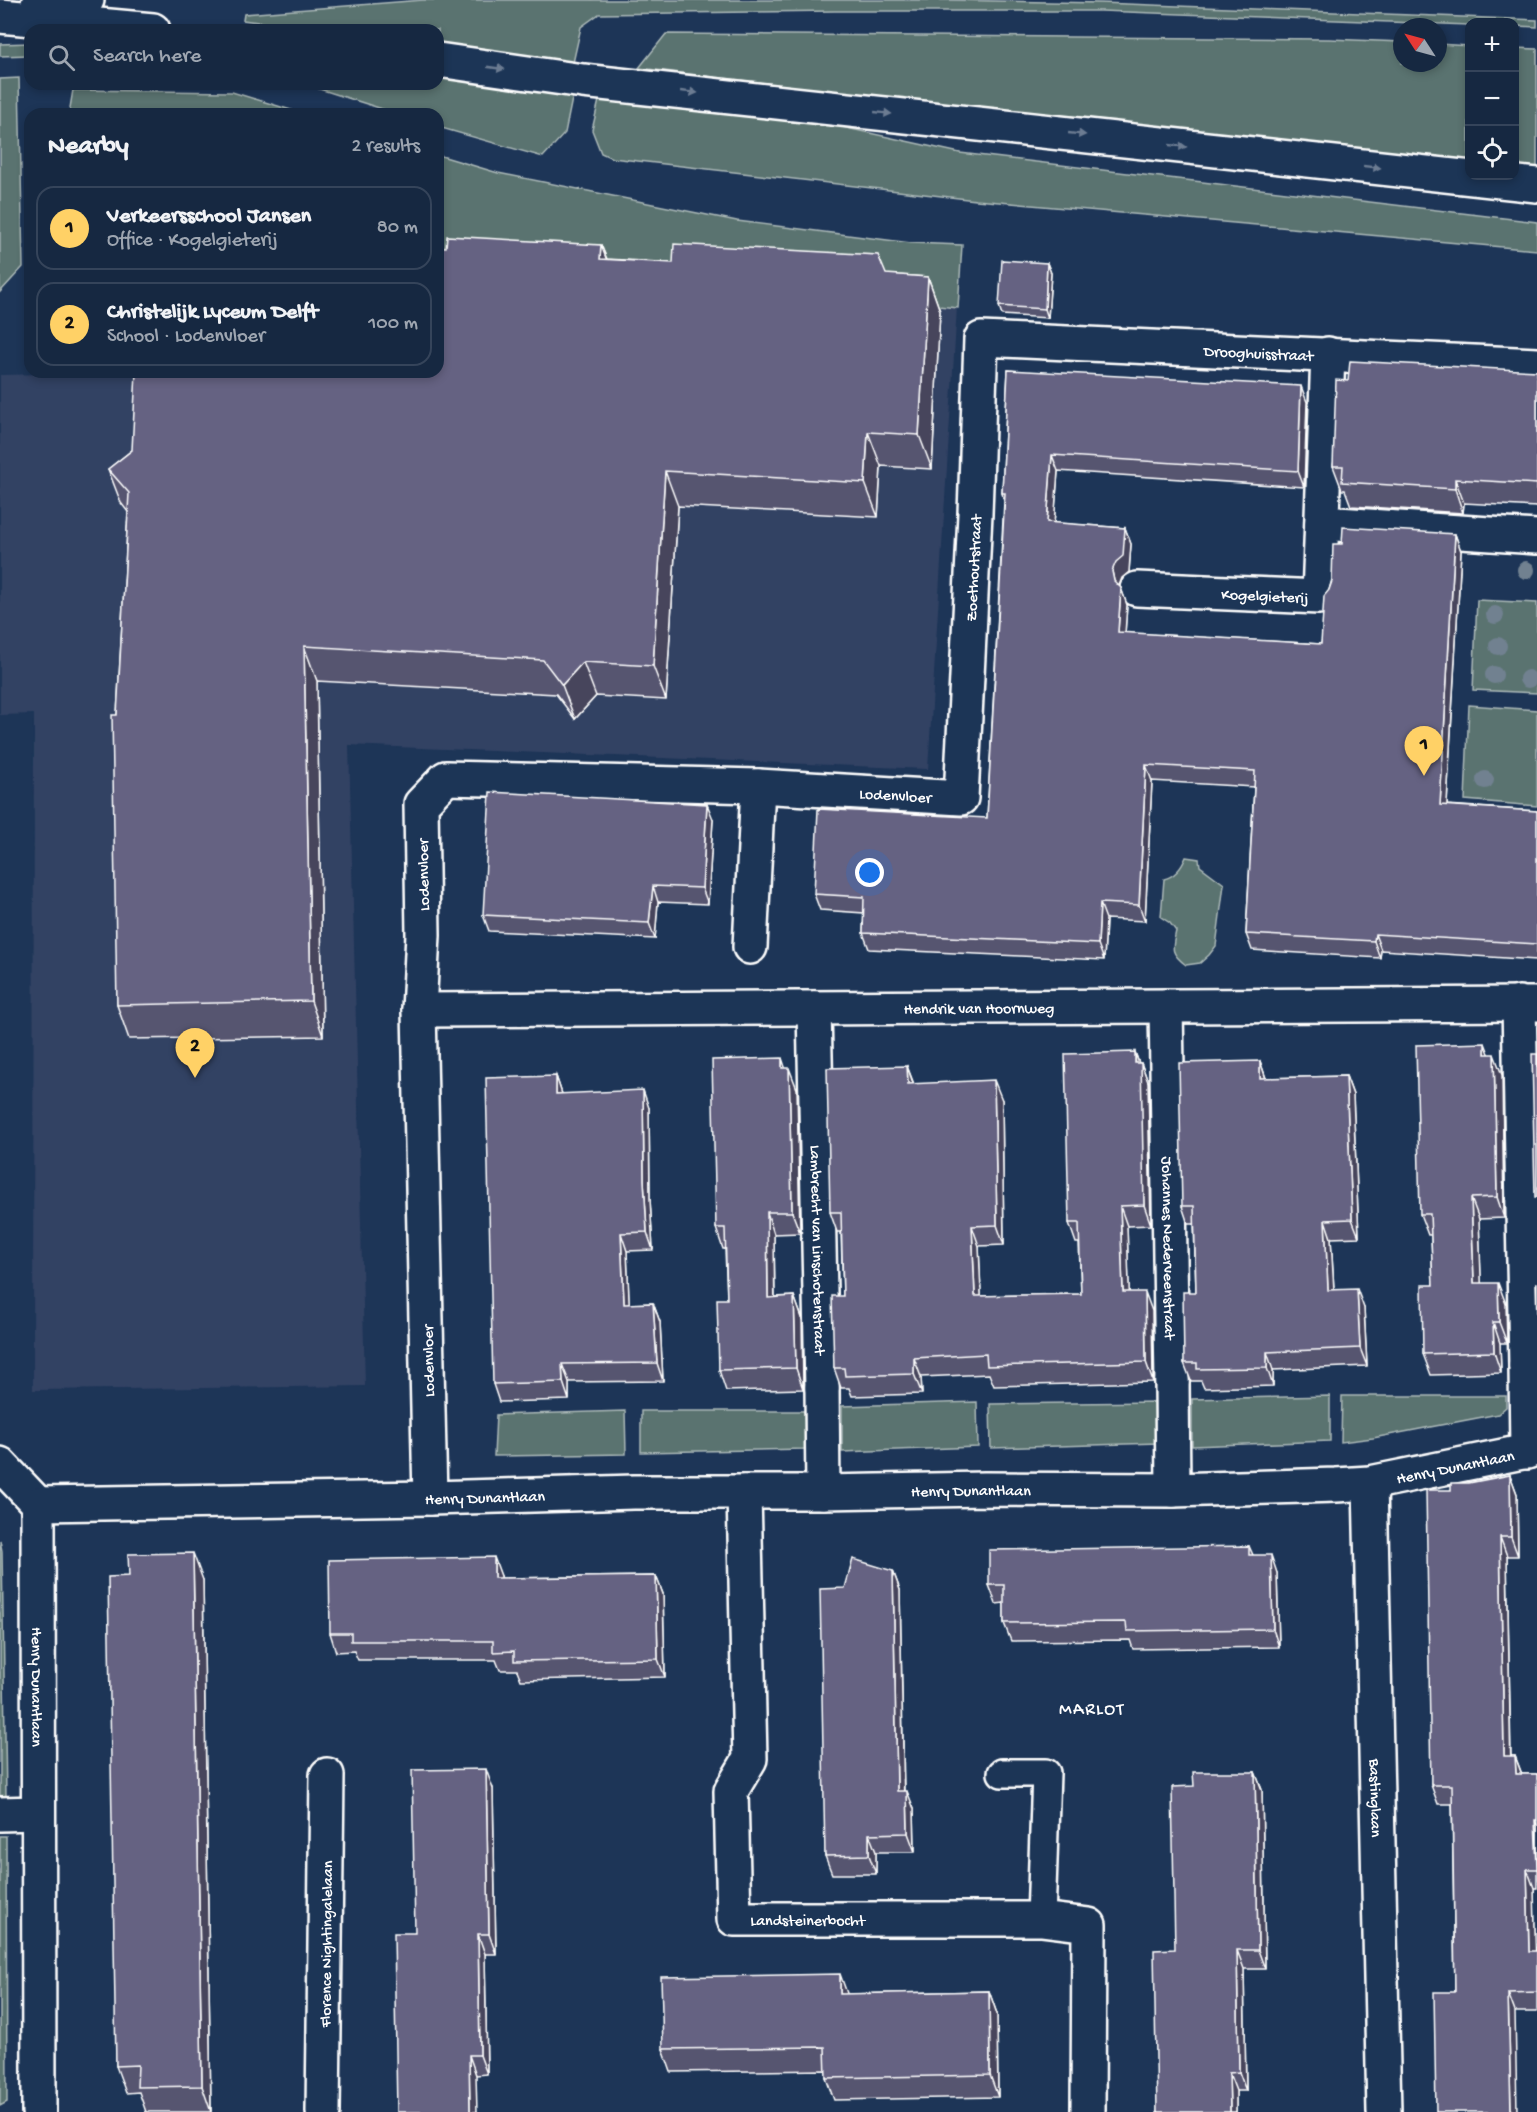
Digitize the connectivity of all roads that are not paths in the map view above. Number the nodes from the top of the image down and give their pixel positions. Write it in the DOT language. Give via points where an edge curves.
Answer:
graph roads {
  1 [pos="87,0"];
  2 [pos="0,8"];
  3 [pos="0,16"];
  4 [pos="87,24"];
  5 [pos="444,61"];
  6 [pos="1537,185"];
  7 [pos="981,339"];
  8 [pos="1328,354"];
  9 [pos="1537,365"];
  10 [pos="1322,523"];
  11 [pos="1537,537"];
  12 [pos="1137,589"];
  13 [pos="758,786"];
  14 [pos="961,798"];
  15 [pos="750,946"];
  16 [pos="1528,1004"];
  17 [pos="1166,1006"];
  18 [pos="814,1008"];
  19 [pos="419,1010"];
  20 [pos="1532,1451"];
  21 [pos="0,1464"];
  22 [pos="1370,1483"];
  23 [pos="1173,1490"];
  24 [pos="744,1492"];
  25 [pos="823,1492"];
  26 [pos="430,1498"];
  27 [pos="38,1504"];
  28 [pos="1002,1773"];
  29 [pos="327,1775"];
  30 [pos="37,1813"];
  31 [pos="0,1814"];
  32 [pos="1041,1918"];
  33 [pos="39,2112"];
  34 [pos="323,2112"];
  35 [pos="1088,2112"];
  36 [pos="1384,2112"];
  1 -- 2 [label="street"];
  3 -- 4 [label="street"];
  5 -- 6 [label="street, one-way" via="595,82"];
  7 -- 8 [label="street, Drooghuisstraat"];
  7 -- 14 [label="street, Zoethoutstraat"];
  8 -- 9 [label="street, Drooghuisstraat"];
  8 -- 10 [label="street, Kogelgieterij"];
  10 -- 11 [label="street"];
  10 -- 12 [label="street, Kogelgieterij" via="1319,597"];
  13 -- 14 [label="street, Lodenvloer"];
  13 -- 15 [label="street"];
  13 -- 19 [label="street, Lodenvloer" via="446,778 421,804 423,935"];
  16 -- 17 [label="street, Hendrik van Hoornweg"];
  16 -- 20 [label="street" via="1526,1366"];
  17 -- 18 [label="street, Hendrik van Hoornweg"];
  17 -- 23 [label="street, Johannes Nederveenstraat"];
  18 -- 19 [label="street, Hendrik van Hoornweg"];
  18 -- 25 [label="street, Lambrecht van Linschotenstraat"];
  19 -- 26 [label="street, Lodenvloer"];
  20 -- 22 [label="street, Henry Dunantlaan"];
  21 -- 27 [label="street"];
  22 -- 23 [label="street, Henry Dunantlaan"];
  22 -- 36 [label="street, Bastinglaan"];
  23 -- 25 [label="street, Henry Dunantlaan"];
  24 -- 25 [label="street, Henry Dunantlaan"];
  24 -- 26 [label="street, Henry Dunantlaan"];
  24 -- 32 [label="street, Landsteinerbocht" via="750,1759 731,1791 734,1919"];
  26 -- 27 [label="street, Henry Dunantlaan"];
  27 -- 30 [label="street, Henry Dunantlaan"];
  28 -- 32 [label="lane" via="1046,1773"];
  29 -- 34 [label="street, Florence Nightingalelaan"];
  30 -- 31 [label="street"];
  30 -- 33 [label="street, Henry Dunantlaan"];
  32 -- 35 [label="street, Landsteinerbocht" via="1089,1925"];
}
